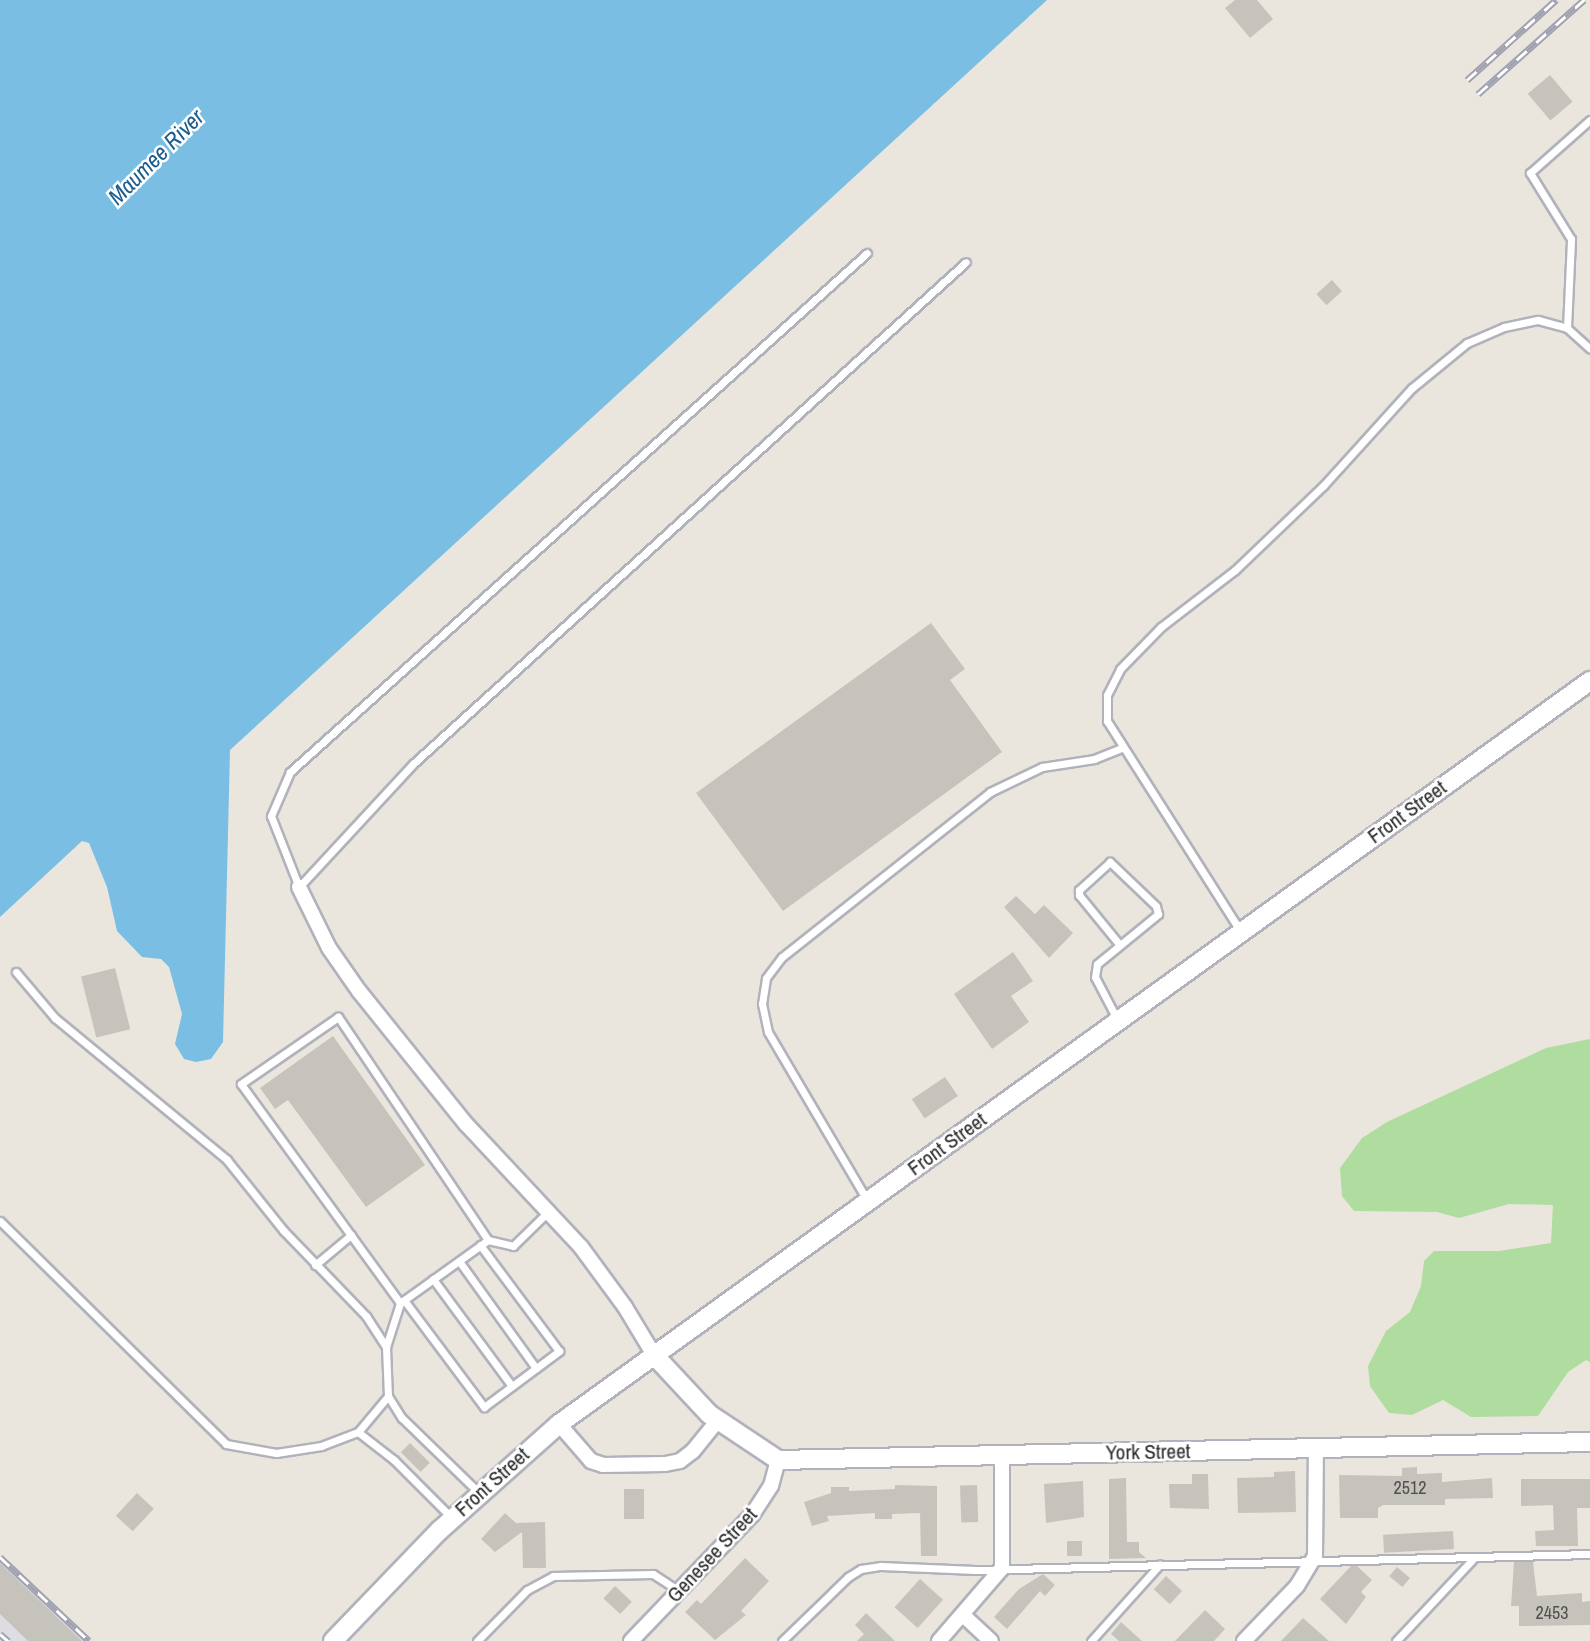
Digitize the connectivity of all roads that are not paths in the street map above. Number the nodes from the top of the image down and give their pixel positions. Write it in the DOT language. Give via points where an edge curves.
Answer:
graph roads {
  1 [pos="1590,120"];
  2 [pos="867,253"];
  3 [pos="966,262"];
  4 [pos="1567,328"];
  5 [pos="1590,349"];
  6 [pos="1590,681"];
  7 [pos="1121,748"];
  8 [pos="299,887"];
  9 [pos="1241,932"];
  10 [pos="1119,944"];
  11 [pos="16,972"];
  12 [pos="1118,1020"];
  13 [pos="867,1201"];
  14 [pos="548,1212"];
  15 [pos="0,1221"];
  16 [pos="351,1235"];
  17 [pos="488,1240"];
  18 [pos="480,1245"];
  19 [pos="459,1261"];
  20 [pos="316,1265"];
  21 [pos="433,1279"];
  22 [pos="402,1301"];
  23 [pos="386,1347"];
  24 [pos="653,1355"];
  25 [pos="536,1368"];
  26 [pos="512,1385"];
  27 [pos="388,1396"];
  28 [pos="718,1420"];
  29 [pos="559,1424"];
  30 [pos="358,1432"];
  31 [pos="1590,1442"];
  32 [pos="1316,1448"];
  33 [pos="1002,1456"];
  34 [pos="778,1460"];
  35 [pos="479,1493"];
  36 [pos="452,1518"];
  37 [pos="1590,1554"];
  38 [pos="1475,1557"];
  39 [pos="1313,1561"];
  40 [pos="1160,1564"];
  41 [pos="1002,1568"];
  42 [pos="679,1591"];
  43 [pos="963,1615"];
  44 [pos="333,1641"];
  45 [pos="477,1641"];
  46 [pos="631,1641"];
  47 [pos="782,1641"];
  48 [pos="939,1641"];
  49 [pos="990,1641"];
  50 [pos="1091,1641"];
  51 [pos="1244,1641"];
  52 [pos="1396,1641"];
  1 -- 4 [label="lane" via="1530,173 1571,239"];
  2 -- 8 [label="lane" via="290,772 271,816"];
  3 -- 8 [label="lane" via="414,763"];
  4 -- 5 [label="lane"];
  4 -- 7 [label="lane" via="1538,320 1504,327 1467,344 1412,388 1313,495 1235,569 1160,627 1119,670 1107,695 1107,721"];
  6 -- 9 [label="street, Front Street"];
  7 -- 9 [label="lane"];
  7 -- 13 [label="lane" via="1094,759 1042,767 990,792 782,957 766,978 762,1004 768,1032"];
  8 -- 14 [label="street" via="329,948 359,991 466,1124"];
  9 -- 12 [label="street, Front Street"];
  10 -- 10 [label="lane" via="1158,914 1156,906 1110,862 1079,890"];
  10 -- 12 [label="lane" via="1095,971"];
  11 -- 20 [label="lane" via="55,1018 226,1160"];
  12 -- 13 [label="street, Front Street"];
  13 -- 24 [label="street, Front Street"];
  14 -- 17 [label="lane" via="513,1247"];
  14 -- 24 [label="street" via="625,1307"];
  15 -- 30 [label="lane" via="226,1444 276,1453 321,1446"];
  16 -- 17 [label="lane" via="240,1084 338,1017"];
  16 -- 20 [label="lane"];
  16 -- 22 [label="lane"];
  17 -- 18 [label="lane"];
  18 -- 19 [label="lane"];
  18 -- 25 [label="lane" via="559,1351"];
  19 -- 21 [label="lane"];
  19 -- 25 [label="lane"];
  20 -- 23 [label="lane" via="366,1316"];
  21 -- 22 [label="lane"];
  21 -- 26 [label="lane"];
  22 -- 23 [label="lane"];
  22 -- 26 [label="lane" via="484,1407"];
  23 -- 27 [label="lane"];
  24 -- 28 [label="street" via="678,1385"];
  24 -- 29 [label="street, Front Street"];
  25 -- 26 [label="lane"];
  27 -- 30 [label="lane"];
  27 -- 35 [label="lane" via="402,1418"];
  28 -- 29 [label="street" via="693,1451 665,1464 603,1465 591,1461"];
  28 -- 34 [label="street"];
  29 -- 35 [label="street, Front Street"];
  30 -- 36 [label="lane" via="394,1460"];
  31 -- 32 [label="street, York Street"];
  32 -- 33 [label="street, York Street"];
  32 -- 39 [label="street" via="1318,1539"];
  33 -- 34 [label="street, York Street"];
  33 -- 41 [label="street"];
  34 -- 42 [label="street, Genesee Street" via="771,1486 752,1515"];
  35 -- 36 [label="street, Front Street"];
  36 -- 44 [label="street, Front Street"];
  37 -- 38 [label="lane"];
  38 -- 39 [label="lane"];
  38 -- 52 [label="lane"];
  39 -- 40 [label="lane"];
  39 -- 51 [label="street" via="1297,1586"];
  40 -- 41 [label="lane"];
  40 -- 50 [label="lane"];
  41 -- 43 [label="street"];
  41 -- 47 [label="lane" via="861,1569 831,1591"];
  42 -- 45 [label="lane" via="653,1574 553,1576 527,1590"];
  42 -- 46 [label="street, Genesee Street"];
  43 -- 48 [label="street"];
  43 -- 49 [label="street"];
}
